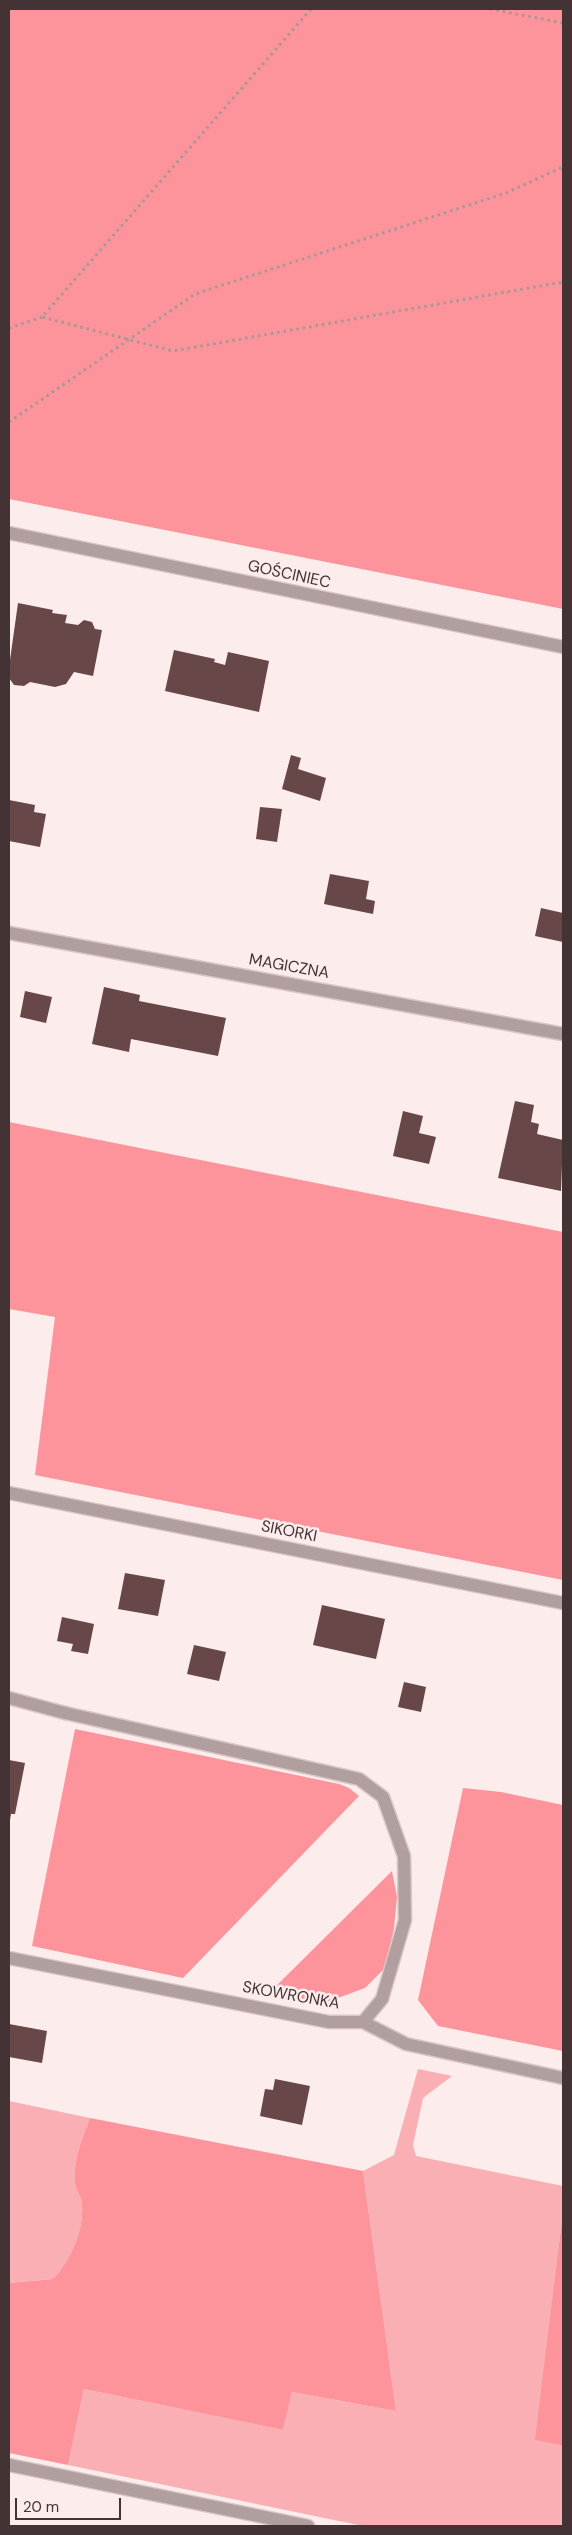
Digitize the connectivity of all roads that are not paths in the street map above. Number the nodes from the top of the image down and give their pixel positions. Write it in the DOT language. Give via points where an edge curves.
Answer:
graph roads {
  1 [pos="9,534"];
  2 [pos="563,648"];
  3 [pos="9,933"];
  4 [pos="563,1034"];
  5 [pos="9,1493"];
  6 [pos="563,1603"];
  7 [pos="9,1698"];
  8 [pos="9,1958"];
  9 [pos="363,2022"];
  10 [pos="563,2078"];
  11 [pos="9,2465"];
  12 [pos="308,2526"];
  1 -- 2 [label="street, GOŚCINIEC"];
  3 -- 4 [label="street, MAGICZNA"];
  5 -- 6 [label="street, SIKORKI"];
  7 -- 9 [label="street" via="359,1779 382,1796 404,1856 404,1920 382,1999"];
  8 -- 9 [label="street, SKOWRONKA" via="329,2022"];
  9 -- 10 [label="street, SKOWRONKA" via="406,2044"];
  11 -- 12 [label="street"];
}
